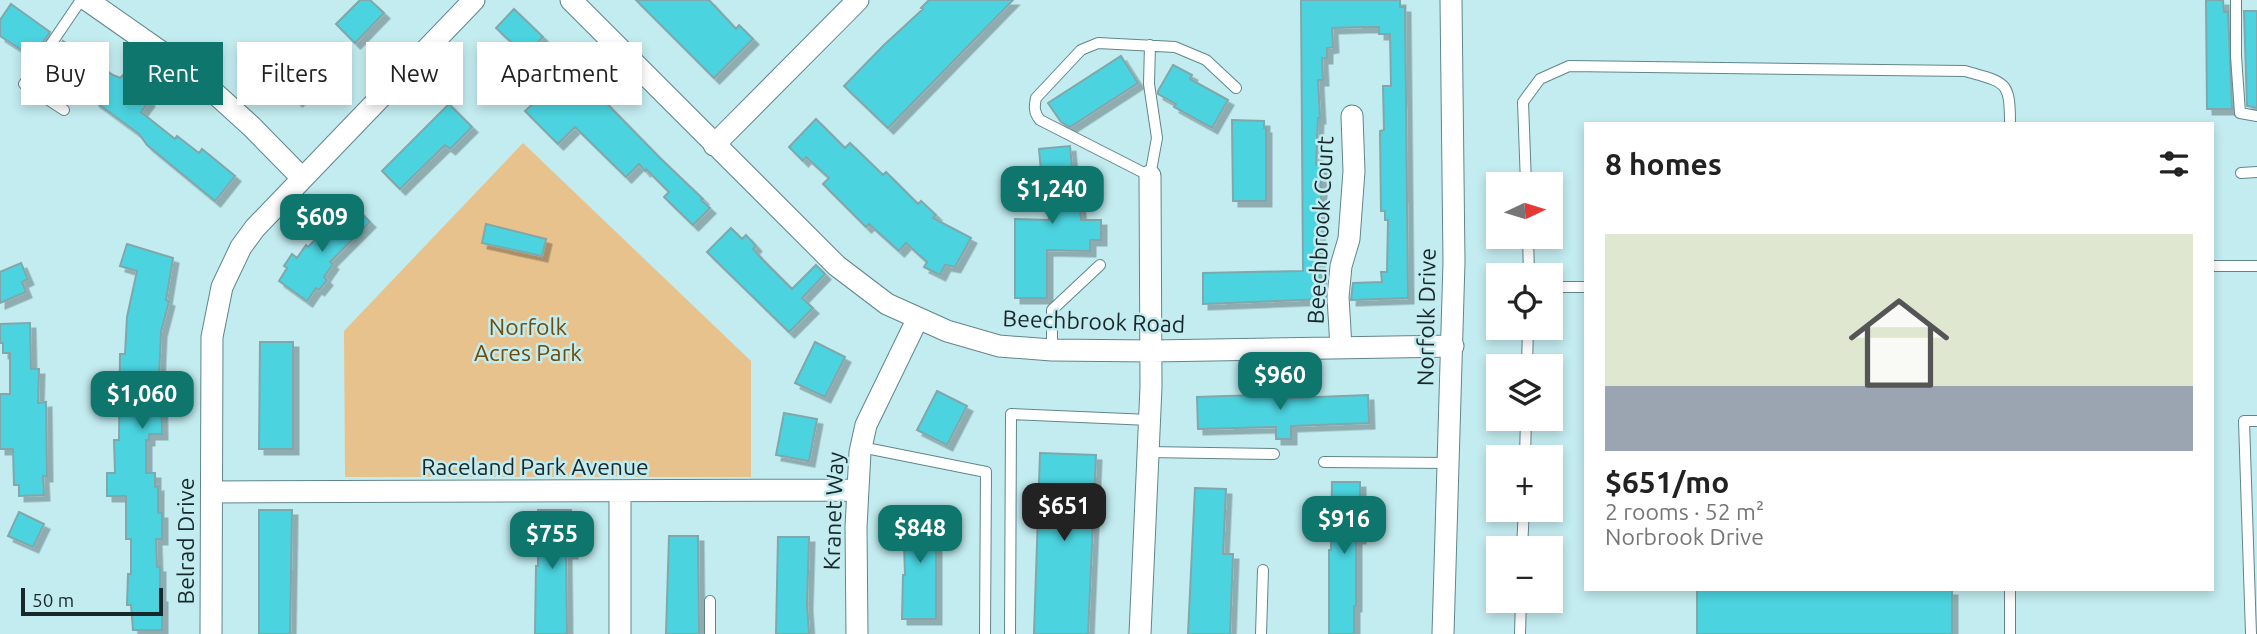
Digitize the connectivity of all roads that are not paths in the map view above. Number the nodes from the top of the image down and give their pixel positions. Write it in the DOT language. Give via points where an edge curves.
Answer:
graph roads {
  1 [pos="81,0"];
  2 [pos="87,0"];
  3 [pos="474,0"];
  4 [pos="571,0"];
  5 [pos="858,0"];
  6 [pos="1451,0"];
  7 [pos="2236,0"];
  8 [pos="1150,45"];
  9 [pos="1236,88"];
  10 [pos="64,110"];
  11 [pos="1352,116"];
  12 [pos="2257,116"];
  13 [pos="2010,122"];
  14 [pos="714,145"];
  15 [pos="1526,172"];
  16 [pos="2257,172"];
  17 [pos="2241,173"];
  18 [pos="1150,176"];
  19 [pos="302,178"];
  20 [pos="1100,265"];
  21 [pos="2214,266"];
  22 [pos="2257,266"];
  23 [pos="1563,287"];
  24 [pos="1584,287"];
  25 [pos="918,318"];
  26 [pos="1453,346"];
  27 [pos="1340,347"];
  28 [pos="1052,350"];
  29 [pos="1152,351"];
  30 [pos="1150,420"];
  31 [pos="2257,421"];
  32 [pos="861,447"];
  33 [pos="1148,452"];
  34 [pos="1275,454"];
  35 [pos="1324,461"];
  36 [pos="1449,463"];
  37 [pos="858,490"];
  38 [pos="212,492"];
  39 [pos="620,493"];
  40 [pos="1263,570"];
  41 [pos="2252,574"];
  42 [pos="2010,591"];
  43 [pos="710,601"];
  44 [pos="1521,613"];
  45 [pos="211,634"];
  46 [pos="620,634"];
  47 [pos="710,634"];
  48 [pos="857,634"];
  49 [pos="985,634"];
  50 [pos="1010,634"];
  51 [pos="1140,634"];
  52 [pos="1261,634"];
  53 [pos="1443,634"];
  54 [pos="1520,634"];
  55 [pos="2010,634"];
  56 [pos="2250,634"];
  1 -- 10 [label="lane" via="24,84"];
  2 -- 19 [label="street" via="197,77"];
  3 -- 19 [label="street, Belrad Drive"];
  4 -- 14 [label="street, Beechbrook Road"];
  5 -- 14 [label="street"];
  6 -- 26 [label="street, Norfolk Drive"];
  7 -- 12 [label="lane" via="2240,113"];
  8 -- 9 [label="lane" via="1175,47 1206,60"];
  8 -- 18 [label="lane" via="1149,84 1157,138"];
  8 -- 18 [label="lane" via="1098,43 1081,50 1036,98 1034,106 1040,120"];
  11 -- 27 [label="street, Beechbrook Court" via="1354,171 1349,239 1338,297"];
  13 -- 15 [label="lane" via="2010,94 1998,80 1965,71 1569,66 1540,79 1523,102"];
  14 -- 25 [label="street, Beechbrook Road" via="855,282"];
  16 -- 17 [label="lane"];
  18 -- 29 [label="street"];
  19 -- 38 [label="street, Belrad Drive" via="241,247 219,296 212,337"];
  20 -- 28 [label="lane" via="1052,310"];
  21 -- 22 [label="lane"];
  23 -- 24 [label="lane"];
  25 -- 28 [label="street, Beechbrook Road" via="999,346"];
  25 -- 32 [label="street, Kranet Way" via="866,425"];
  26 -- 27 [label="street, Beechbrook Road"];
  26 -- 36 [label="street, Norfolk Drive"];
  27 -- 29 [label="street, Beechbrook Road"];
  28 -- 29 [label="street, Beechbrook Road"];
  29 -- 30 [label="street"];
  30 -- 33 [label="street"];
  30 -- 50 [label="lane" via="1011,414"];
  31 -- 41 [label="lane" via="2244,421"];
  32 -- 37 [label="street, Kranet Way"];
  32 -- 49 [label="lane" via="986,472"];
  33 -- 34 [label="lane"];
  33 -- 51 [label="street"];
  35 -- 36 [label="lane"];
  36 -- 53 [label="street, Norfolk Drive"];
  37 -- 39 [label="street, Raceland Park Avenue"];
  37 -- 48 [label="street, Kranet Way"];
  38 -- 39 [label="street, Raceland Park Avenue"];
  38 -- 45 [label="street, Belrad Drive"];
  39 -- 46 [label="street"];
  40 -- 52 [label="lane"];
  41 -- 56 [label="lane"];
  42 -- 55 [label="lane"];
  43 -- 47 [label="lane"];
  44 -- 54 [label="lane"];
}
